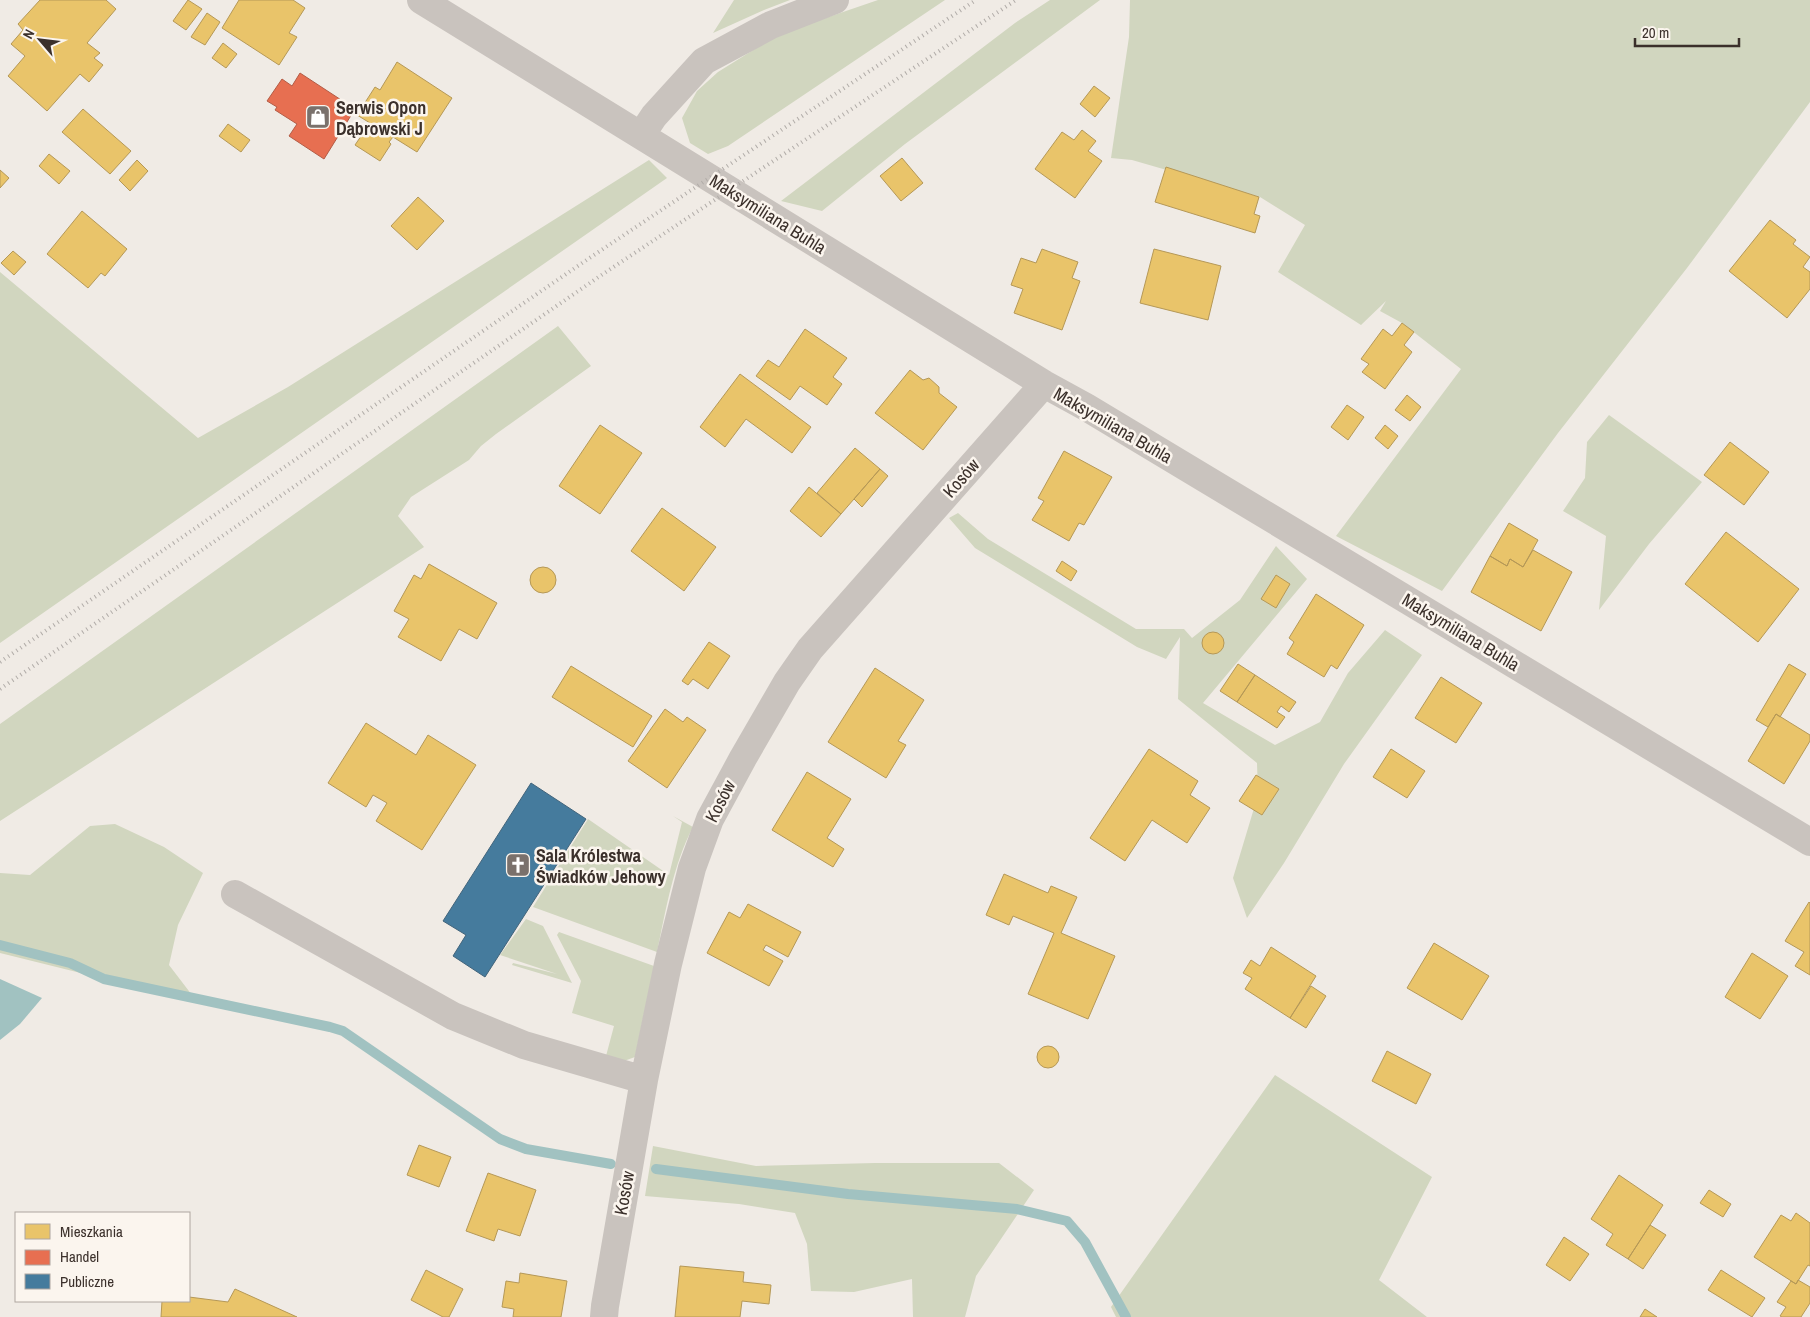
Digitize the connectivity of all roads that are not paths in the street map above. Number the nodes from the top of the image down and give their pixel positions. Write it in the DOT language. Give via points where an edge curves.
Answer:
graph roads {
  1 [pos="421,0"];
  2 [pos="835,0"];
  3 [pos="642,134"];
  4 [pos="1044,384"];
  5 [pos="1810,842"];
  6 [pos="235,894"];
  7 [pos="644,1080"];
  8 [pos="604,1317"];
  1 -- 3 [label="street, Maksymiliana Buhla"];
  2 -- 3 [label="street" via="771,25 704,61 654,116"];
  3 -- 4 [label="street, Maksymiliana Buhla"];
  4 -- 5 [label="street, Maksymiliana Buhla"];
  4 -- 7 [label="street, Kosów" via="810,649 787,682 710,819 692,868"];
  6 -- 7 [label="street" via="453,1016 524,1045"];
  7 -- 8 [label="street, Kosów"];
}
